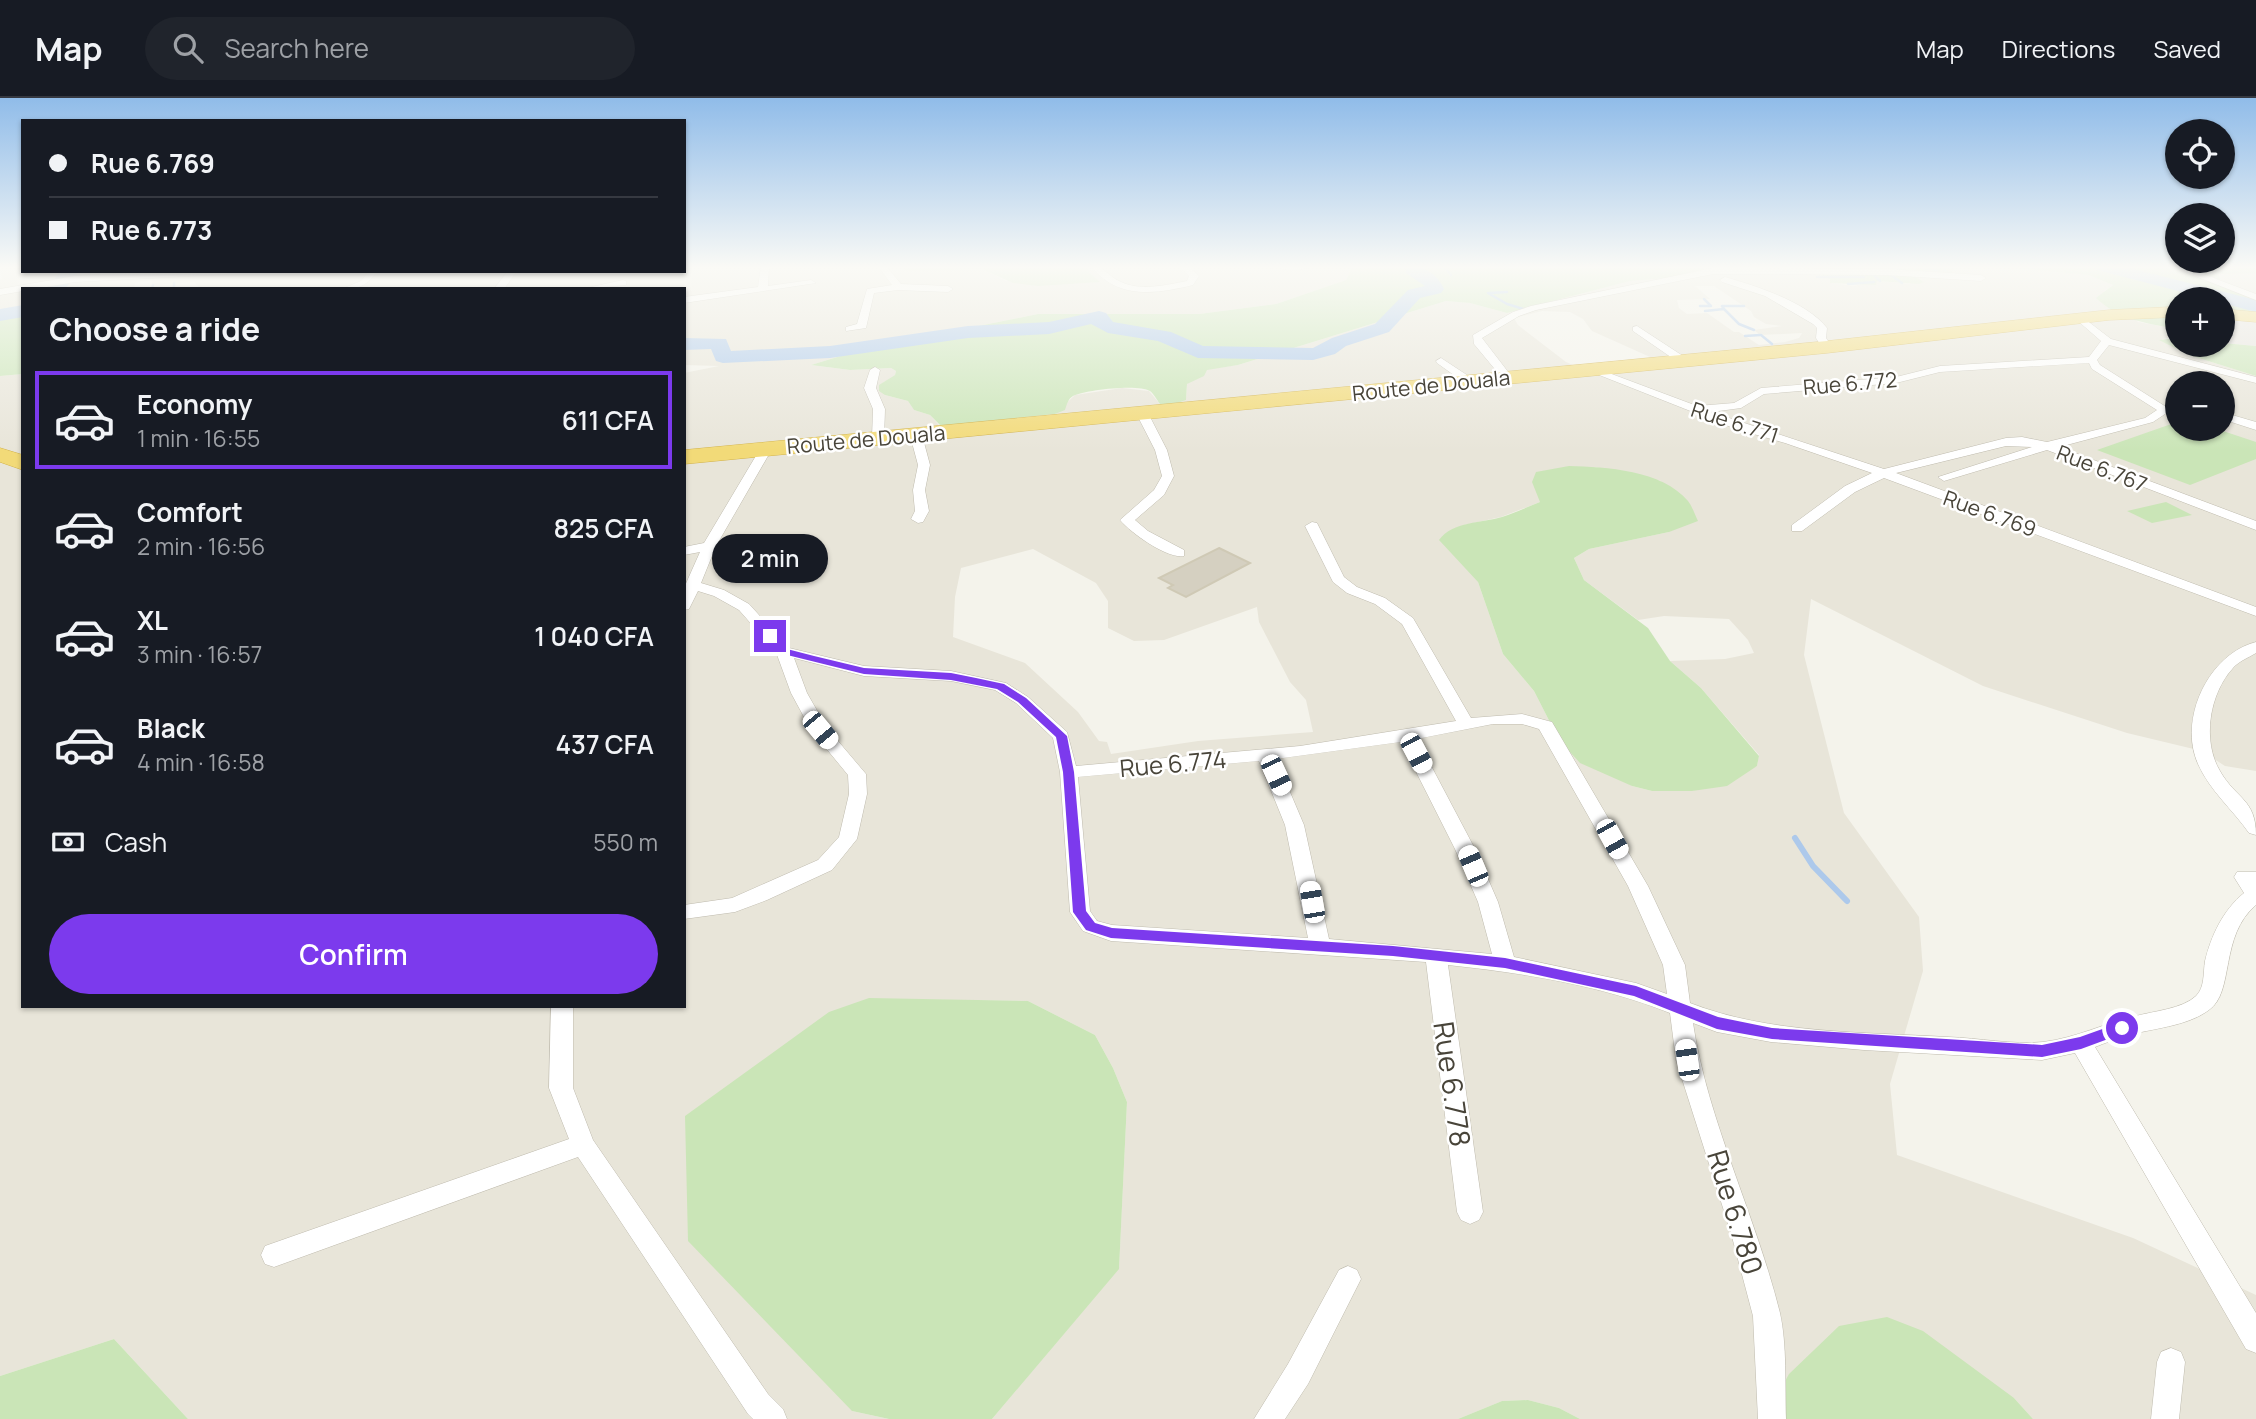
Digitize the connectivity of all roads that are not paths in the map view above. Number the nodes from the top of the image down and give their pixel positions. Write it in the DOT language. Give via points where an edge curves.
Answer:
graph roads {
  1 [pos="855,328"];
  2 [pos="1494,328"];
  3 [pos="1822,328"];
  4 [pos="2000,328"];
  5 [pos="2091,328"];
  6 [pos="850,329"];
  7 [pos="1637,329"];
  8 [pos="2107,341"];
  9 [pos="1827,346"];
  10 [pos="1682,360"];
  11 [pos="2092,360"];
  12 [pos="1441,361"];
  13 [pos="1589,369"];
  14 [pos="875,370"];
  15 [pos="1507,377"];
  16 [pos="2256,380"];
  17 [pos="1469,381"];
  18 [pos="2161,405"];
  19 [pos="2165,405"];
  20 [pos="1695,410"];
  21 [pos="1142,414"];
  22 [pos="2235,419"];
  23 [pos="2256,426"];
  24 [pos="916,435"];
  25 [pos="878,438"];
  26 [pos="2047,446"];
  27 [pos="766,449"];
  28 [pos="0,455"];
  29 [pos="686,457"];
  30 [pos="21,462"];
  31 [pos="1882,473"];
  32 [pos="1944,477"];
  33 [pos="918,519"];
  34 [pos="1312,526"];
  35 [pos="2256,526"];
  36 [pos="1797,528"];
  37 [pos="709,546"];
  38 [pos="686,551"];
  39 [pos="1179,552"];
  40 [pos="693,585"];
  41 [pos="686,601"];
  42 [pos="2256,612"];
  43 [pos="2256,647"];
  44 [pos="783,651"];
  45 [pos="1466,724"];
  46 [pos="1407,736"];
  47 [pos="1265,755"];
  48 [pos="1069,772"];
  49 [pos="2256,829"];
  50 [pos="2252,876"];
  51 [pos="686,912"];
  52 [pos="1320,947"];
  53 [pos="1436,955"];
  54 [pos="1505,963"];
  55 [pos="562,1008"];
  56 [pos="1680,1009"];
  57 [pos="2081,1043"];
  58 [pos="583,1146"];
  59 [pos="1470,1212"];
  60 [pos="274,1255"];
  61 [pos="1348,1279"];
  62 [pos="2256,1339"];
  63 [pos="2171,1362"];
  64 [pos="773,1419"];
  65 [pos="1268,1419"];
  66 [pos="1772,1419"];
  67 [pos="2165,1419"];
  1 -- 6 [label="street"];
  2 -- 15 [label="street" via="1478,337 1479,344"];
  3 -- 9 [label="street" via="1821,338"];
  4 -- 9 [label="highway, Route de Douala"];
  5 -- 8 [label="street"];
  7 -- 10 [label="street"];
  8 -- 11 [label="street"];
  8 -- 16 [label="street"];
  9 -- 10 [label="highway, Route de Douala"];
  10 -- 13 [label="highway, Route de Douala"];
  11 -- 18 [label="street" via="2112,378"];
  11 -- 20 [label="street, Rue 6.772" via="1940,369 1896,380 1761,391 1737,406"];
  12 -- 17 [label="street"];
  13 -- 15 [label="highway, Route de Douala"];
  13 -- 20 [label="street, Rue 6.771"];
  14 -- 25 [label="street" via="870,395 879,409"];
  15 -- 17 [label="highway, Route de Douala"];
  17 -- 21 [label="highway, Route de Douala"];
  18 -- 19 [label="street"];
  18 -- 26 [label="street, Rue 6.767" via="2163,414 2149,420"];
  20 -- 31 [label="street, Rue 6.771"];
  21 -- 24 [label="highway, Route de Douala"];
  21 -- 39 [label="street" via="1161,450 1168,476 1159,492 1127,520 1143,534"];
  22 -- 23 [label="street"];
  24 -- 25 [label="highway, Route de Douala"];
  24 -- 33 [label="street" via="924,465"];
  25 -- 27 [label="highway, Route de Douala"];
  26 -- 31 [label="street, Rue 6.769" via="2006,442"];
  26 -- 32 [label="street"];
  26 -- 35 [label="street, Rue 6.767"];
  27 -- 29 [label="highway, Route de Douala"];
  27 -- 37 [label="street"];
  28 -- 30 [label="highway"];
  31 -- 36 [label="street" via="1850,489"];
  31 -- 42 [label="street, Rue 6.769"];
  34 -- 45 [label="street" via="1338,579 1408,621"];
  37 -- 38 [label="street"];
  37 -- 40 [label="street"];
  40 -- 41 [label="street"];
  40 -- 44 [label="street" via="744,607"];
  43 -- 49 [label="street" via="2228,664 2206,704 2200,732 2210,772"];
  44 -- 48 [label="street" via="864,671 951,677 1000,686 1061,736"];
  44 -- 51 [label="street" via="820,730 857,774 858,794 848,839 825,865 760,895 735,905"];
  45 -- 46 [label="street, Rue 6.774"];
  45 -- 56 [label="street, Rue 6.774" via="1523,718 1546,726 1659,927 1674,965"];
  46 -- 47 [label="street, Rue 6.774"];
  46 -- 54 [label="street" via="1488,902"];
  47 -- 48 [label="street, Rue 6.774"];
  47 -- 52 [label="street" via="1291,807"];
  48 -- 52 [label="street" via="1077,898 1090,926 1111,933"];
  50 -- 57 [label="street" via="2255,895 2239,908 2225,932 2212,992 2203,1004"];
  52 -- 53 [label="street"];
  53 -- 54 [label="street"];
  53 -- 59 [label="street, Rue 6.778"];
  54 -- 56 [label="street" via="1636,991"];
  55 -- 58 [label="street" via="562,1088"];
  56 -- 57 [label="street" via="1717,1023 1772,1033 1851,1040 2042,1051"];
  56 -- 66 [label="street, Rue 6.780" via="1687,1060 1767,1316"];
  57 -- 62 [label="street"];
  58 -- 60 [label="street"];
  58 -- 64 [label="street" via="758,1404"];
  61 -- 65 [label="street" via="1298,1374"];
  63 -- 67 [label="street"];
}
